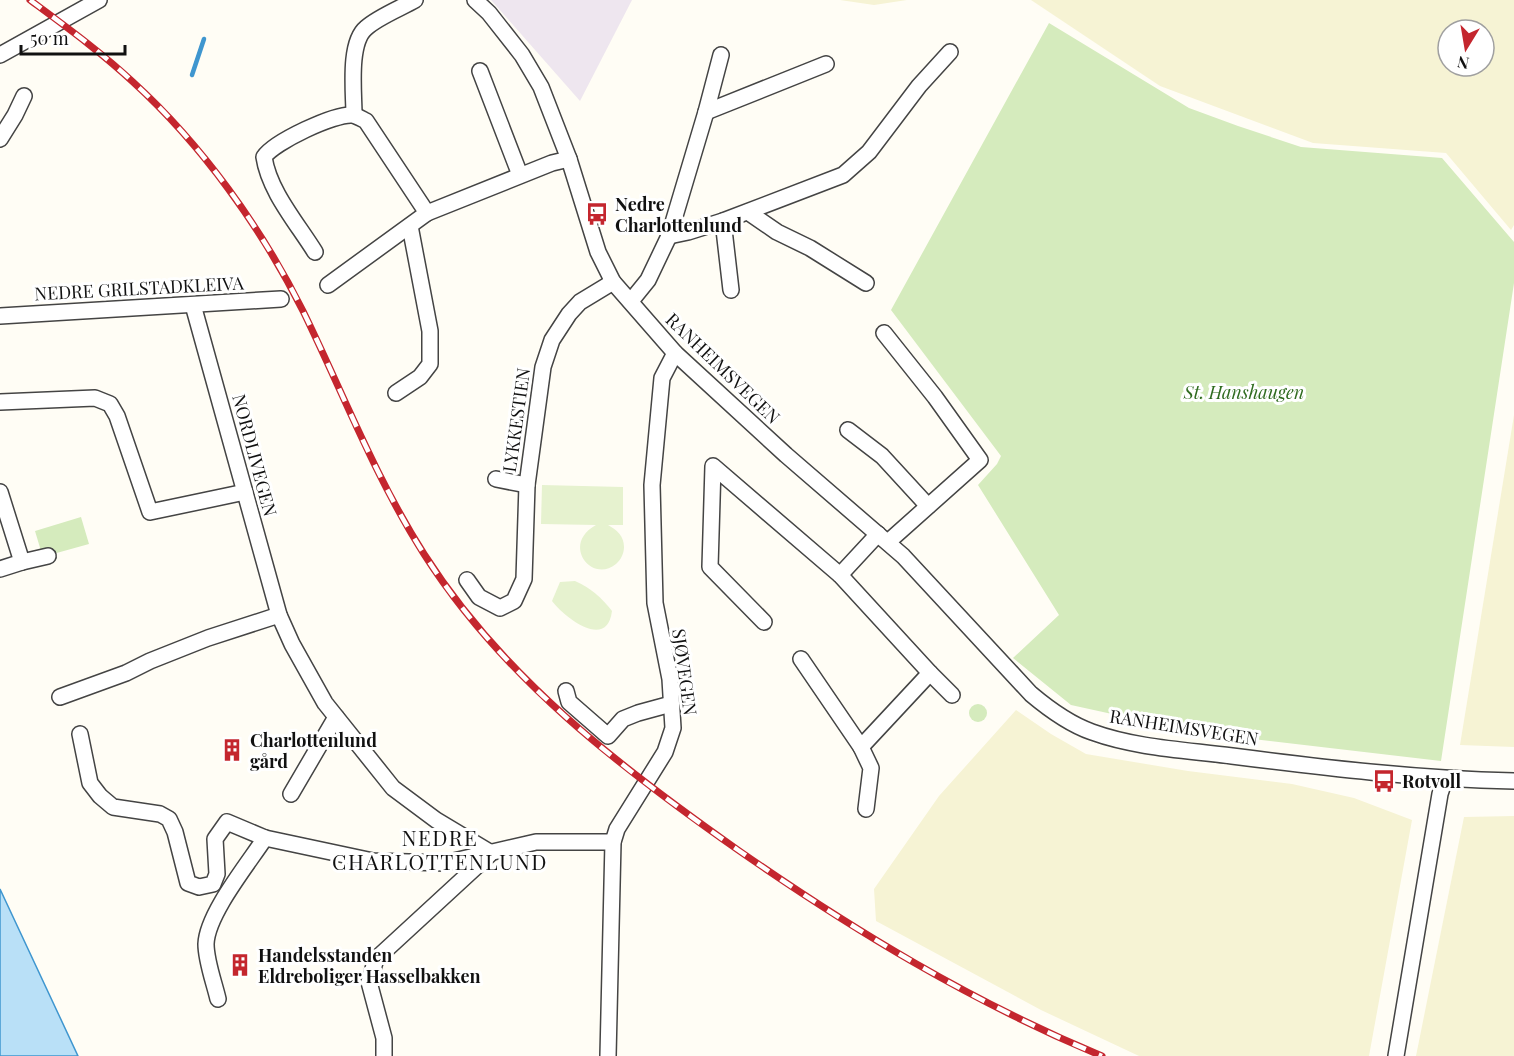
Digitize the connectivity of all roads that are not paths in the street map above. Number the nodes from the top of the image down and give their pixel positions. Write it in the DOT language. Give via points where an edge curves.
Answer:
graph roads {
  1 [pos="99,0"];
  2 [pos="415,0"];
  3 [pos="475,0"];
  4 [pos="950,52"];
  5 [pos="0,55"];
  6 [pos="721,55"];
  7 [pos="826,64"];
  8 [pos="480,71"];
  9 [pos="24,96"];
  10 [pos="706,112"];
  11 [pos="354,115"];
  12 [pos="0,139"];
  13 [pos="569,159"];
  14 [pos="520,175"];
  15 [pos="748,212"];
  16 [pos="428,213"];
  17 [pos="723,221"];
  18 [pos="410,226"];
  19 [pos="669,236"];
  20 [pos="315,252"];
  21 [pos="613,282"];
  22 [pos="866,283"];
  23 [pos="328,285"];
  24 [pos="731,290"];
  25 [pos="281,299"];
  26 [pos="631,301"];
  27 [pos="193,305"];
  28 [pos="0,316"];
  29 [pos="884,333"];
  30 [pos="675,353"];
  31 [pos="396,393"];
  32 [pos="0,402"];
  33 [pos="848,430"];
  34 [pos="496,479"];
  35 [pos="527,485"];
  36 [pos="0,492"];
  37 [pos="245,492"];
  38 [pos="928,506"];
  39 [pos="883,538"];
  40 [pos="48,556"];
  41 [pos="22,562"];
  42 [pos="0,569"];
  43 [pos="840,575"];
  44 [pos="468,580"];
  45 [pos="279,615"];
  46 [pos="764,622"];
  47 [pos="801,659"];
  48 [pos="930,673"];
  49 [pos="566,691"];
  50 [pos="952,695"];
  51 [pos="60,697"];
  52 [pos="671,704"];
  53 [pos="336,717"];
  54 [pos="80,734"];
  55 [pos="861,747"];
  56 [pos="1445,779"];
  57 [pos="1514,781"];
  58 [pos="291,794"];
  59 [pos="866,809"];
  60 [pos="265,838"];
  61 [pos="614,842"];
  62 [pos="491,853"];
  63 [pos="218,999"];
  64 [pos="384,1056"];
  65 [pos="608,1056"];
  66 [pos="1396,1056"];
  1 -- 5 [label="street"];
  2 -- 11 [label="street" via="365,28 356,41"];
  3 -- 13 [label="street, RANHEIMSVEGEN" via="522,55 541,87"];
  4 -- 15 [label="street" via="869,152 843,175"];
  6 -- 10 [label="street"];
  7 -- 10 [label="street"];
  8 -- 14 [label="street"];
  9 -- 12 [label="street"];
  10 -- 19 [label="street"];
  11 -- 16 [label="street" via="366,121"];
  11 -- 20 [label="street" via="302,131 264,157 281,198"];
  13 -- 14 [label="street"];
  13 -- 21 [label="street, RANHEIMSVEGEN" via="598,252"];
  14 -- 16 [label="street"];
  15 -- 17 [label="street"];
  15 -- 22 [label="street"];
  16 -- 18 [label="street"];
  17 -- 19 [label="street"];
  17 -- 24 [label="street"];
  18 -- 23 [label="street"];
  18 -- 31 [label="street" via="430,331 430,364 420,377"];
  19 -- 26 [label="street" via="648,280"];
  21 -- 26 [label="street, RANHEIMSVEGEN"];
  21 -- 35 [label="street, LYKKESTIEN" via="580,302 552,340 543,367"];
  25 -- 27 [label="street, NEDRE GRILSTADKLEIVA"];
  26 -- 30 [label="street, RANHEIMSVEGEN"];
  27 -- 28 [label="street, NEDRE GRILSTADKLEIVA"];
  27 -- 37 [label="street, NORDLIVEGEN"];
  29 -- 38 [label="street" via="980,460"];
  30 -- 39 [label="street, RANHEIMSVEGEN"];
  30 -- 52 [label="street, SJØVEGEN" via="662,378 652,485 655,603"];
  32 -- 37 [label="street" via="95,398 110,404 150,512"];
  33 -- 38 [label="street" via="882,456"];
  34 -- 35 [label="street, LYKKESTIEN"];
  35 -- 44 [label="street, LYKKESTIEN" via="524,579 514,601 500,608 479,597"];
  36 -- 41 [label="street"];
  37 -- 45 [label="street, NORDLIVEGEN"];
  38 -- 39 [label="street"];
  39 -- 43 [label="street"];
  39 -- 56 [label="street, RANHEIMSVEGEN" via="1031,694 1056,715 1092,732 1136,743"];
  40 -- 41 [label="street"];
  41 -- 42 [label="street"];
  43 -- 46 [label="street" via="713,466 710,567"];
  43 -- 48 [label="street"];
  45 -- 51 [label="street" via="208,638"];
  45 -- 53 [label="street, NORDLIVEGEN"];
  47 -- 55 [label="street"];
  48 -- 50 [label="street"];
  48 -- 55 [label="street"];
  49 -- 52 [label="street" via="569,702 608,736 623,719"];
  52 -- 61 [label="street, SJØVEGEN" via="673,728 665,752 617,829"];
  53 -- 58 [label="street"];
  53 -- 62 [label="street, NORDLIVEGEN" via="393,788"];
  54 -- 60 [label="street" via="90,783 100,796 113,807 160,814 169,819 176,832 188,883 199,887 213,884 217,874 215,839 227,822"];
  55 -- 59 [label="street" via="871,768"];
  56 -- 57 [label="street, RANHEIMSVEGEN"];
  56 -- 66 [label="street"];
  60 -- 62 [label="street" via="407,863 445,863"];
  60 -- 63 [label="street" via="212,918 207,934 206,947"];
  61 -- 62 [label="street" via="536,842"];
  61 -- 65 [label="street, SJØVEGEN"];
  62 -- 64 [label="street" via="376,959 369,982 384,1038"];
}
